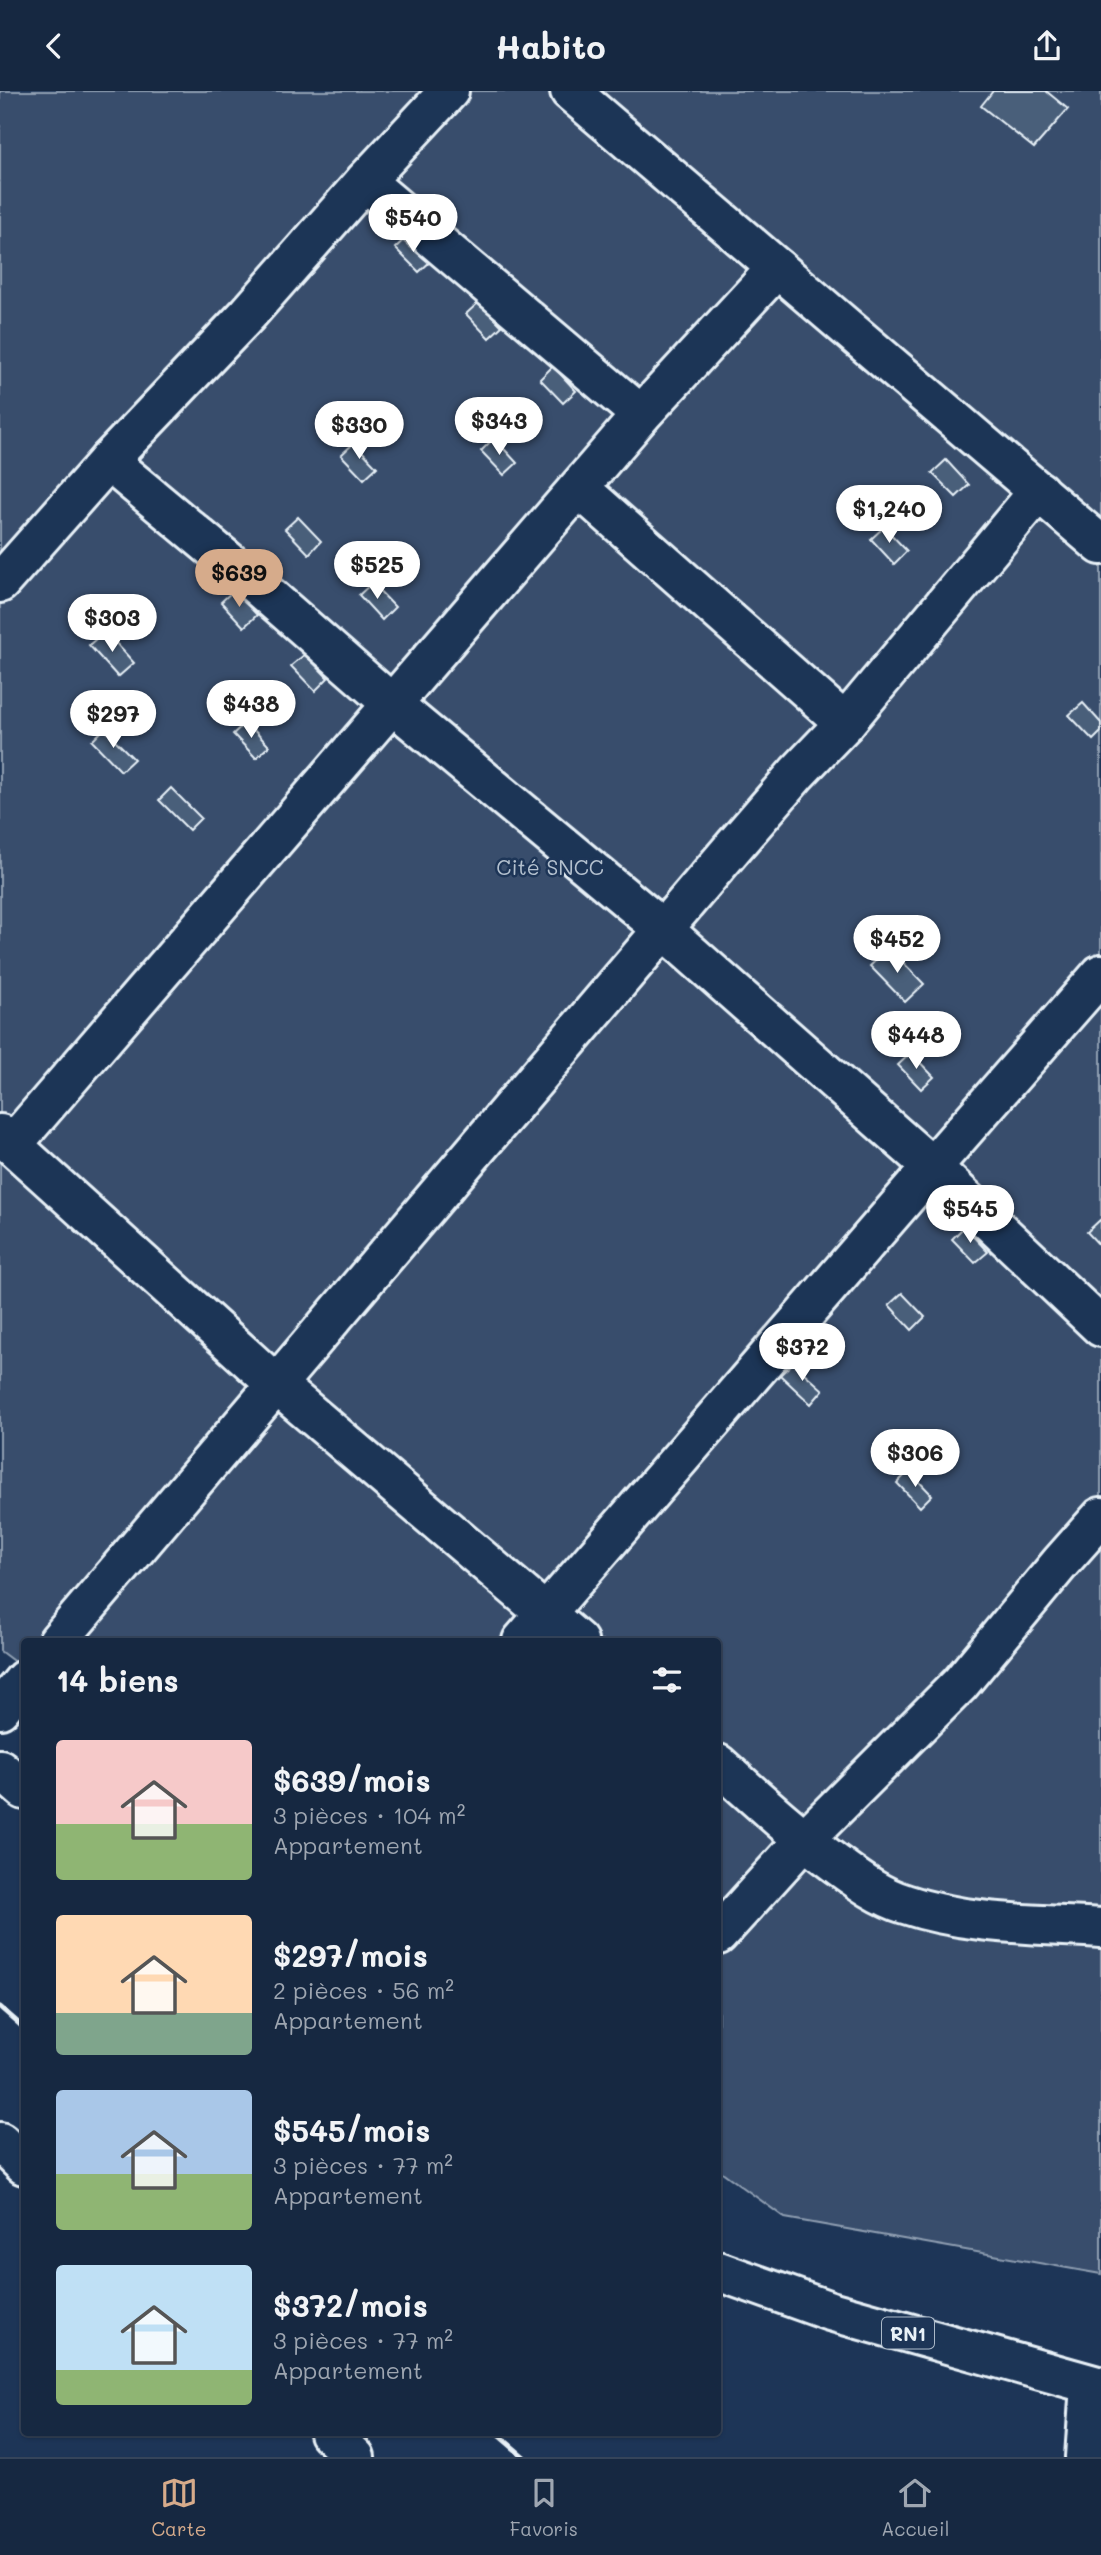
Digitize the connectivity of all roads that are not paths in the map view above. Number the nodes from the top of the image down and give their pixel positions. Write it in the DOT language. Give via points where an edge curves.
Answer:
graph roads {
  1 [pos="449,91"];
  2 [pos="569,91"];
  3 [pos="365,181"];
  4 [pos="777,268"];
  5 [pos="641,415"];
  6 [pos="108,461"];
  7 [pos="579,488"];
  8 [pos="1039,491"];
  9 [pos="1101,545"];
  10 [pos="0,583"];
  11 [pos="391,703"];
  12 [pos="845,723"];
  13 [pos="664,930"];
  14 [pos="1101,974"];
  15 [pos="6,1140"];
  16 [pos="932,1167"];
  17 [pos="1101,1327"];
  18 [pos="278,1385"];
  19 [pos="1101,1517"];
  20 [pos="534,1627"];
  21 [pos="61,1638"];
  22 [pos="569,1638"];
  23 [pos="21,1684"];
  24 [pos="0,1709"];
  25 [pos="721,1767"];
  26 [pos="0,1769"];
  27 [pos="21,1787"];
  28 [pos="804,1840"];
  29 [pos="1101,1928"];
  30 [pos="721,1932"];
  31 [pos="0,2142"];
  32 [pos="21,2162"];
  33 [pos="721,2272"];
  34 [pos="1096,2386"];
  35 [pos="332,2436"];
  36 [pos="355,2457"];
  37 [pos="1084,2457"];
  1 -- 3 [label="main road"];
  2 -- 4 [label="main road"];
  3 -- 5 [label="main road"];
  3 -- 6 [label="main road" via="248,314"];
  4 -- 5 [label="main road"];
  4 -- 8 [label="main road"];
  5 -- 7 [label="main road"];
  6 -- 10 [label="main road"];
  6 -- 11 [label="main road"];
  7 -- 11 [label="main road"];
  7 -- 12 [label="main road"];
  8 -- 9 [label="main road"];
  8 -- 12 [label="main road"];
  11 -- 13 [label="main road"];
  11 -- 15 [label="main road"];
  12 -- 13 [label="main road"];
  13 -- 16 [label="main road"];
  13 -- 18 [label="main road"];
  14 -- 16 [label="main road"];
  15 -- 18 [label="main road"];
  16 -- 17 [label="main road"];
  16 -- 20 [label="main road"];
  18 -- 20 [label="main road"];
  18 -- 21 [label="main road"];
  19 -- 28 [label="main road" via="960,1684"];
  20 -- 22 [label="main road"];
  23 -- 24 [label="main road"];
  25 -- 28 [label="main road"];
  26 -- 27 [label="main road"];
  28 -- 29 [label="main road" via="869,1889 905,1904 1006,1922"];
  28 -- 30 [label="main road"];
  31 -- 32 [label="main road"];
  33 -- 34 [label="main road, RN1" via="830,2311"];
  34 -- 37 [label="main road"];
  35 -- 36 [label="main road"];
}
